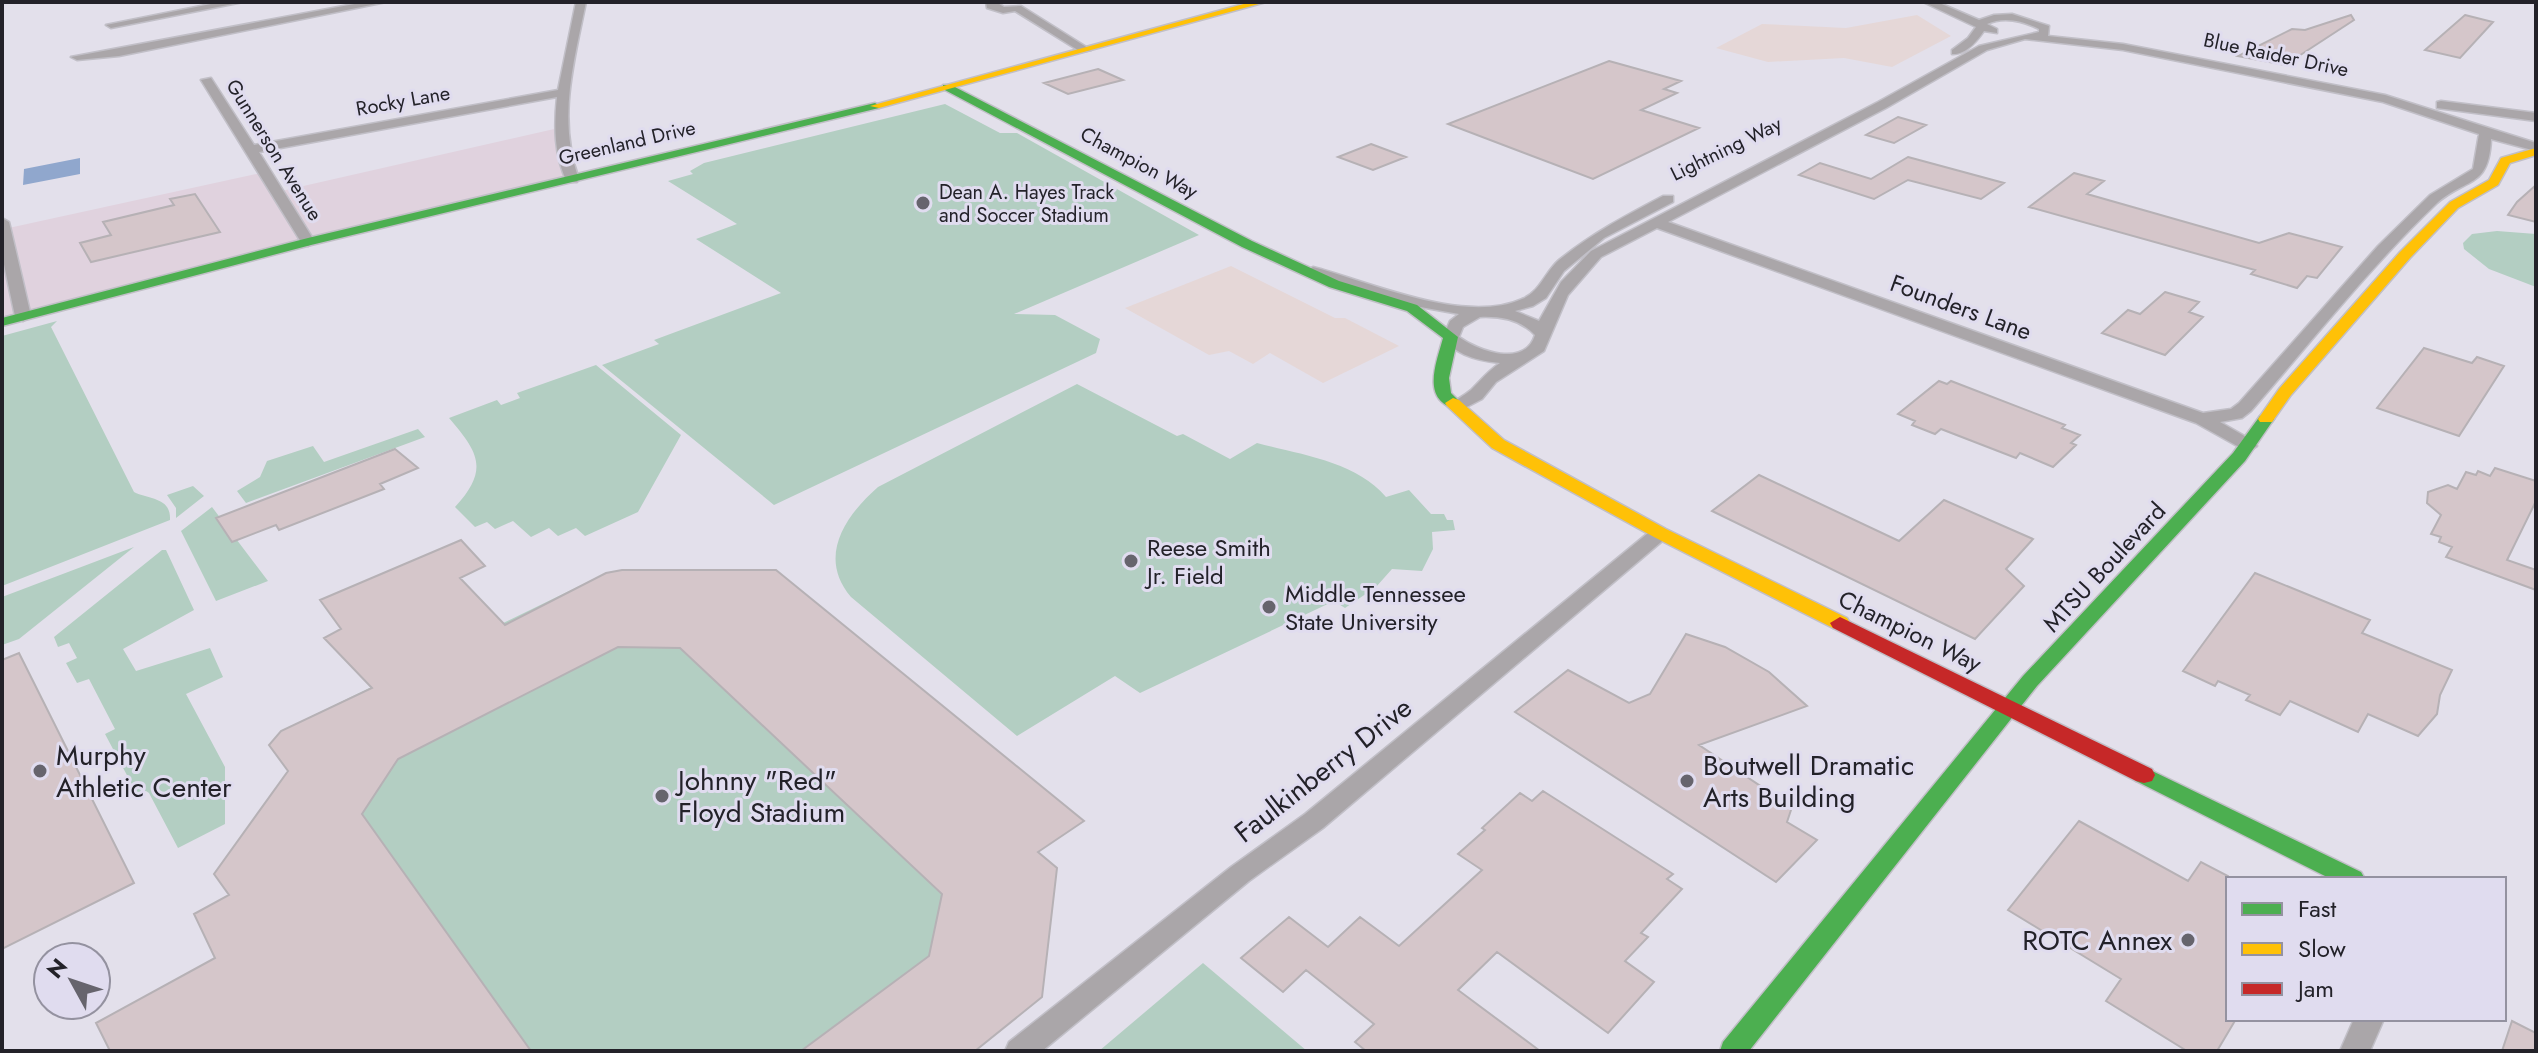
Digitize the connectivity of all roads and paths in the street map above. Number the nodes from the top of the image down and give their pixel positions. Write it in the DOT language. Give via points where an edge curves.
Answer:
graph roads {
  1 [pos="238,2"];
  2 [pos="381,2"];
  3 [pos="581,2"];
  4 [pos="991,2"];
  5 [pos="1261,2"];
  6 [pos="1928,2"];
  7 [pos="1947,2"];
  8 [pos="1017,5"];
  9 [pos="2017,19"];
  10 [pos="111,25"];
  11 [pos="1981,25"];
  12 [pos="2041,25"];
  13 [pos="2025,37"];
  14 [pos="1085,50"];
  15 [pos="77,57"];
  16 [pos="207,80"];
  17 [pos="947,87"];
  18 [pos="564,92"];
  19 [pos="2536,105"];
  20 [pos="2509,113"];
  21 [pos="2536,117"];
  22 [pos="2482,130"];
  23 [pos="2536,149"];
  24 [pos="250,150"];
  25 [pos="572,179"];
  26 [pos="2,222"];
  27 [pos="1653,222"];
  28 [pos="308,242"];
  29 [pos="1313,272"];
  30 [pos="1488,312"];
  31 [pos="23,316"];
  32 [pos="2,322"];
  33 [pos="1544,335"];
  34 [pos="1451,338"];
  35 [pos="1521,356"];
  36 [pos="1459,406"];
  37 [pos="2202,419"];
  38 [pos="2248,446"];
  39 [pos="1660,533"];
  40 [pos="2008,706"];
  41 [pos="2350,877"];
  42 [pos="2368,1021"];
  43 [pos="1020,1051"];
  44 [pos="1733,1051"];
  45 [pos="2355,1051"];
  1 -- 10 [label="street"];
  2 -- 15 [label="street"];
  3 -- 18 [label="street"];
  4 -- 8 [label="street" via="995,8"];
  5 -- 14 [label="street, Greenland Drive"];
  6 -- 11 [label="street"];
  7 -- 9 [label="street"];
  8 -- 14 [label="street"];
  9 -- 11 [label="street" via="1987,19"];
  9 -- 12 [label="street, Blue Raider Drive"];
  11 -- 13 [label="street"];
  11 -- 30 [label="street, Lightning Way" via="1960,50 1916,75 1599,235 1527,303"];
  12 -- 13 [label="street" via="2046,31"];
  12 -- 20 [label="street, Blue Raider Drive" via="2380,95"];
  13 -- 22 [label="street, Blue Raider Drive" via="2123,47 2385,99"];
  13 -- 27 [label="street, Lightning Way" via="1997,43"];
  14 -- 17 [label="street, Greenland Drive"];
  16 -- 24 [label="street, Gunnerson Avenue"];
  17 -- 25 [label="street, Greenland Drive"];
  17 -- 29 [label="street, Champion Way" via="1213,228"];
  18 -- 24 [label="street, Rocky Lane"];
  18 -- 25 [label="street" via="562,159"];
  19 -- 20 [label="street"];
  20 -- 21 [label="street, Blue Raider Drive"];
  20 -- 22 [label="street" via="2474,118"];
  22 -- 23 [label="street, Blue Raider Drive"];
  22 -- 37 [label="street" via="2479,171 2435,198 2383,249 2245,407 2236,414"];
  23 -- 38 [label="street, MTSU Boulevard" via="2505,161 2494,182 2441,218 2285,392"];
  24 -- 28 [label="street, Gunnerson Avenue"];
  25 -- 28 [label="street, Greenland Drive"];
  26 -- 31 [label="street"];
  27 -- 33 [label="street, Lightning Way" via="1612,243 1581,268 1559,298"];
  27 -- 37 [label="street, Founders Lane"];
  28 -- 31 [label="street, Greenland Drive"];
  29 -- 30 [label="street, Champion Way" via="1421,303"];
  29 -- 34 [label="street, Champion Way" via="1334,284 1412,308"];
  30 -- 33 [label="street, Champion Way" via="1528,320"];
  30 -- 34 [label="street" via="1456,324"];
  31 -- 32 [label="street, Greenland Drive"];
  33 -- 35 [label="street" via="1542,344"];
  34 -- 35 [label="street" via="1485,356"];
  34 -- 36 [label="street, Champion Way" via="1441,378 1443,394"];
  35 -- 36 [label="street"];
  36 -- 39 [label="street, Champion Way" via="1498,444"];
  37 -- 38 [label="street, Founders Lane"];
  38 -- 40 [label="street, MTSU Boulevard"];
  39 -- 40 [label="street, Champion Way"];
  39 -- 43 [label="street, Faulkinberry Drive" via="1314,821"];
  40 -- 41 [label="street, Champion Way"];
  40 -- 44 [label="street, MTSU Boulevard"];
  42 -- 45 [label="street"];
}
